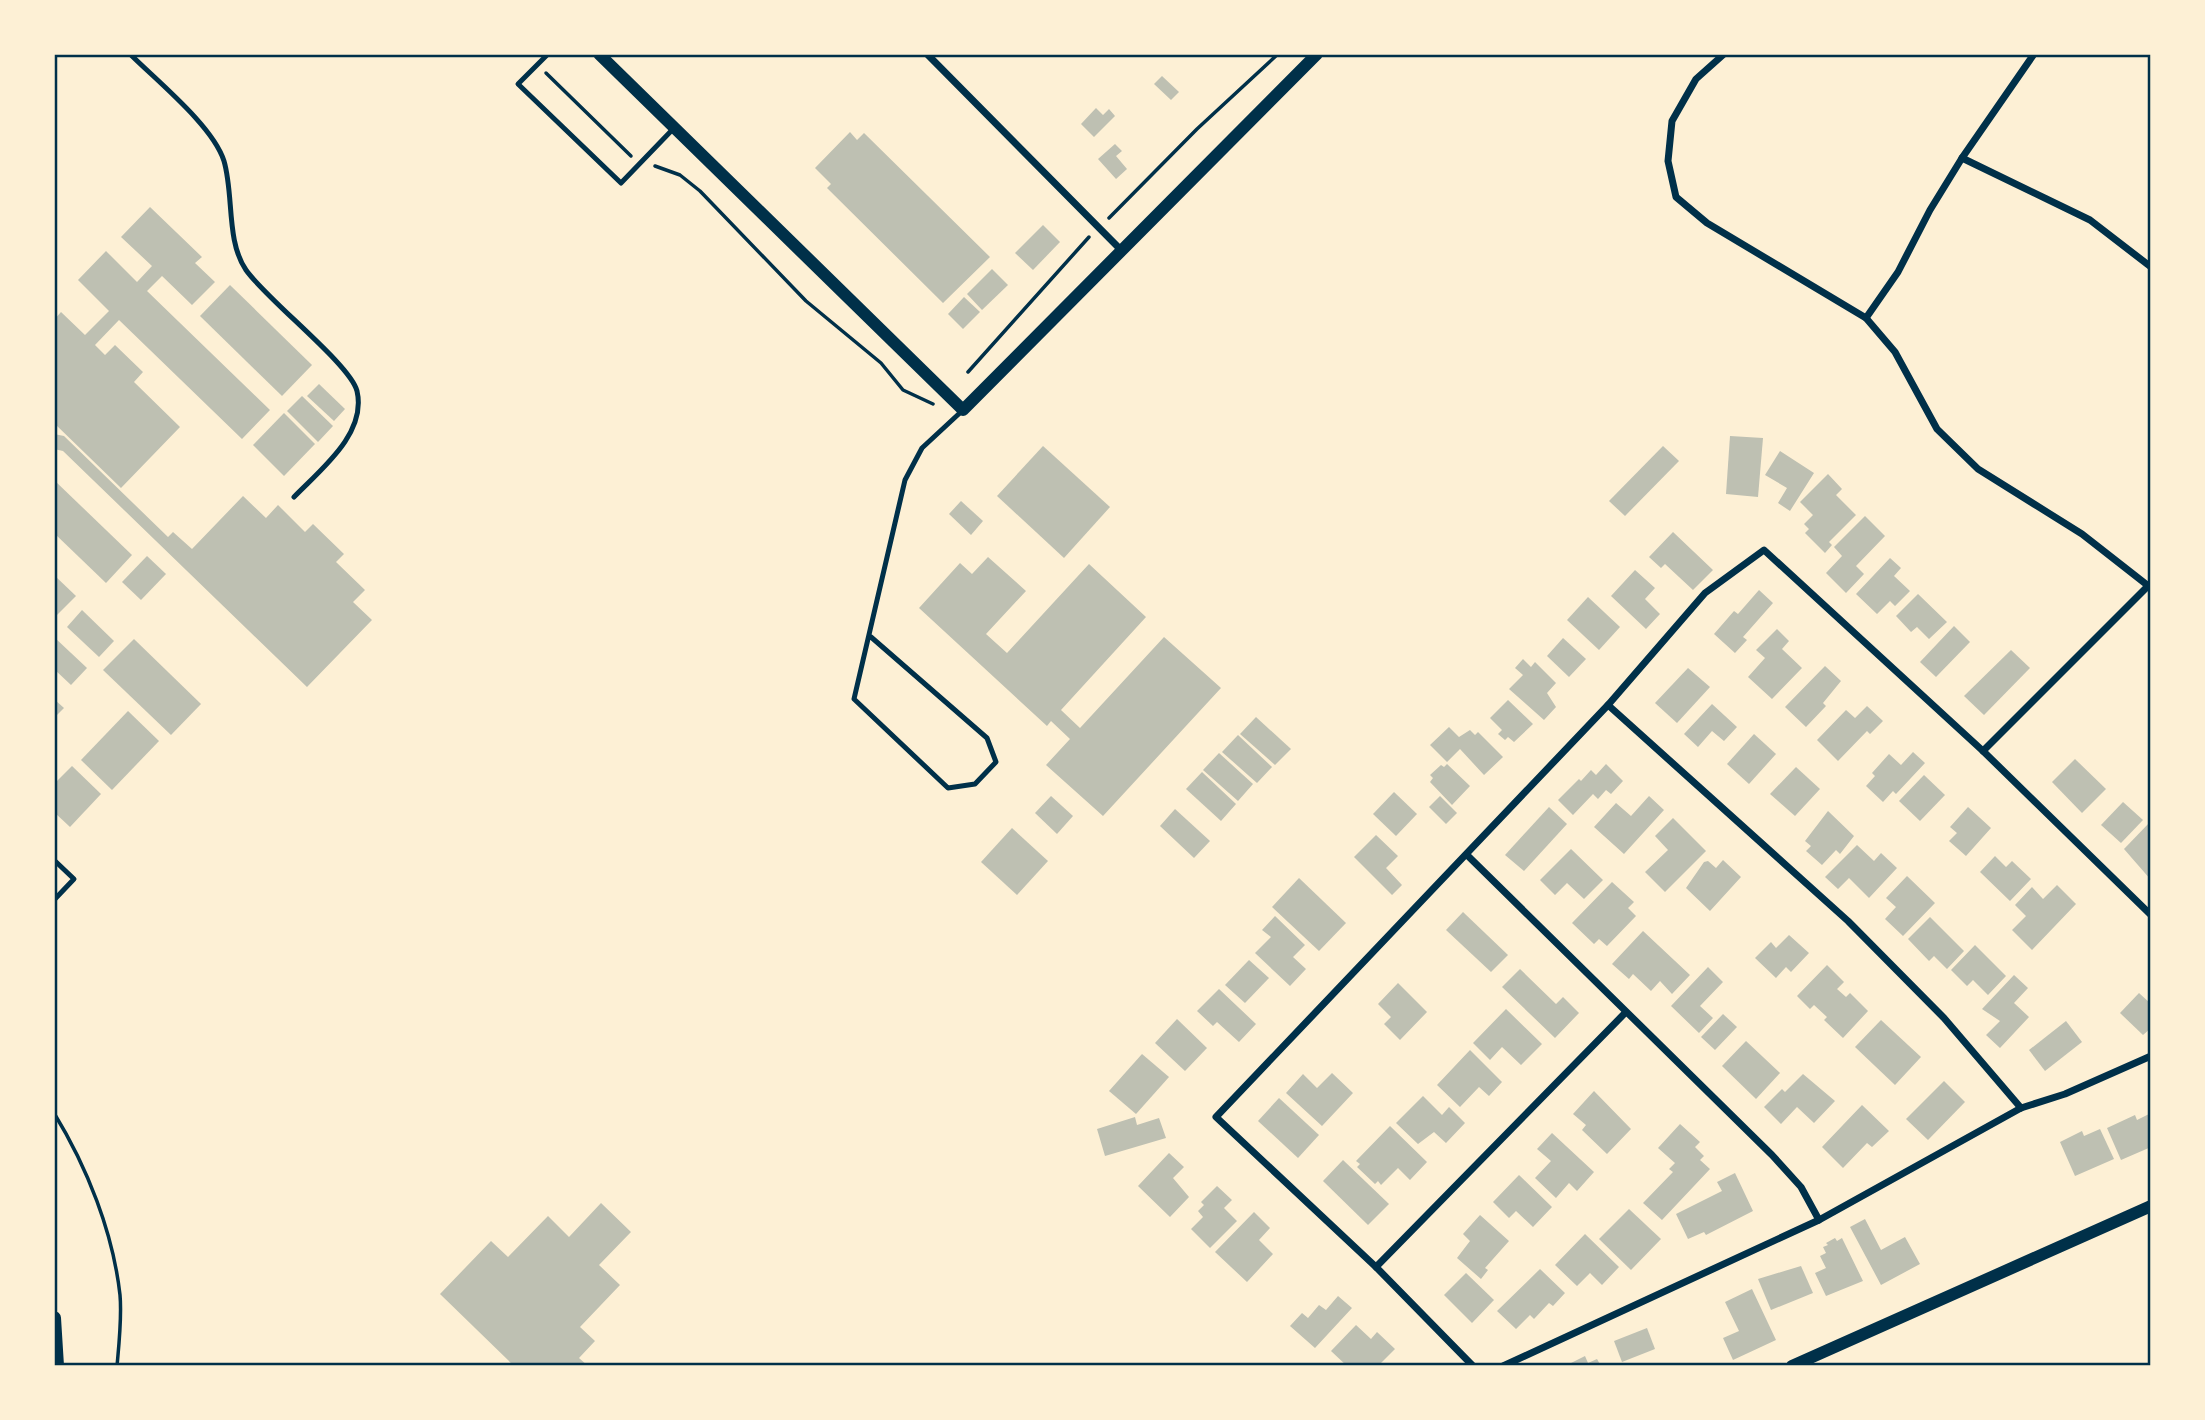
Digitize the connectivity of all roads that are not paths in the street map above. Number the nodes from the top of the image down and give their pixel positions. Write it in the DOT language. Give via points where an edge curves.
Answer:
graph roads {
  1 [pos="130,54"];
  2 [pos="548,54"];
  3 [pos="599,54"];
  4 [pos="927,54"];
  5 [pos="1317,54"];
  6 [pos="1724,54"];
  7 [pos="2034,54"];
  8 [pos="674,128"];
  9 [pos="1962,158"];
  10 [pos="1121,250"];
  11 [pos="2151,267"];
  12 [pos="1866,318"];
  13 [pos="963,410"];
  14 [pos="294,496"];
  15 [pos="2150,587"];
  16 [pos="871,637"];
  17 [pos="1608,705"];
  18 [pos="1983,751"];
  19 [pos="1467,855"];
  20 [pos="54,860"];
  21 [pos="54,900"];
  22 [pos="2151,915"];
  23 [pos="1625,1013"];
  24 [pos="2151,1056"];
  25 [pos="2021,1108"];
  26 [pos="2151,1206"];
  27 [pos="1819,1220"];
  28 [pos="1376,1267"];
  29 [pos="54,1318"];
  30 [pos="57,1366"];
  31 [pos="1473,1366"];
  32 [pos="1503,1366"];
  33 [pos="1792,1366"];
  1 -- 14 [label="lane" via="208,133 223,159 234,236 244,268 333,358 356,390 355,419 345,442"];
  2 -- 8 [label="lane" via="518,84 621,183"];
  3 -- 8 [label="street"];
  4 -- 10 [label="street"];
  5 -- 10 [label="street"];
  6 -- 12 [label="street" via="1696,79 1672,121 1668,161 1676,197 1707,223"];
  7 -- 9 [label="street"];
  8 -- 13 [label="street"];
  9 -- 11 [label="street" via="2090,220"];
  9 -- 12 [label="street" via="1898,272"];
  10 -- 13 [label="street"];
  12 -- 15 [label="street" via="1895,352 1937,429 1978,469 2082,534"];
  13 -- 16 [label="lane" via="922,448 905,480"];
  15 -- 18 [label="street"];
  16 -- 16 [label="lane" via="854,699 948,788 975,784 996,762 987,738"];
  17 -- 18 [label="street" via="1705,593 1764,550"];
  17 -- 19 [label="street"];
  17 -- 25 [label="street" via="1848,921 1944,1018"];
  18 -- 22 [label="street"];
  19 -- 23 [label="street"];
  19 -- 28 [label="street" via="1216,1117"];
  20 -- 21 [label="lane" via="74,879"];
  23 -- 27 [label="street" via="1772,1155 1801,1187"];
  23 -- 28 [label="street"];
  24 -- 25 [label="street"];
  25 -- 27 [label="street"];
  26 -- 33 [label="street"];
  27 -- 32 [label="street"];
  28 -- 31 [label="street"];
  29 -- 30 [label="main road"];
}
